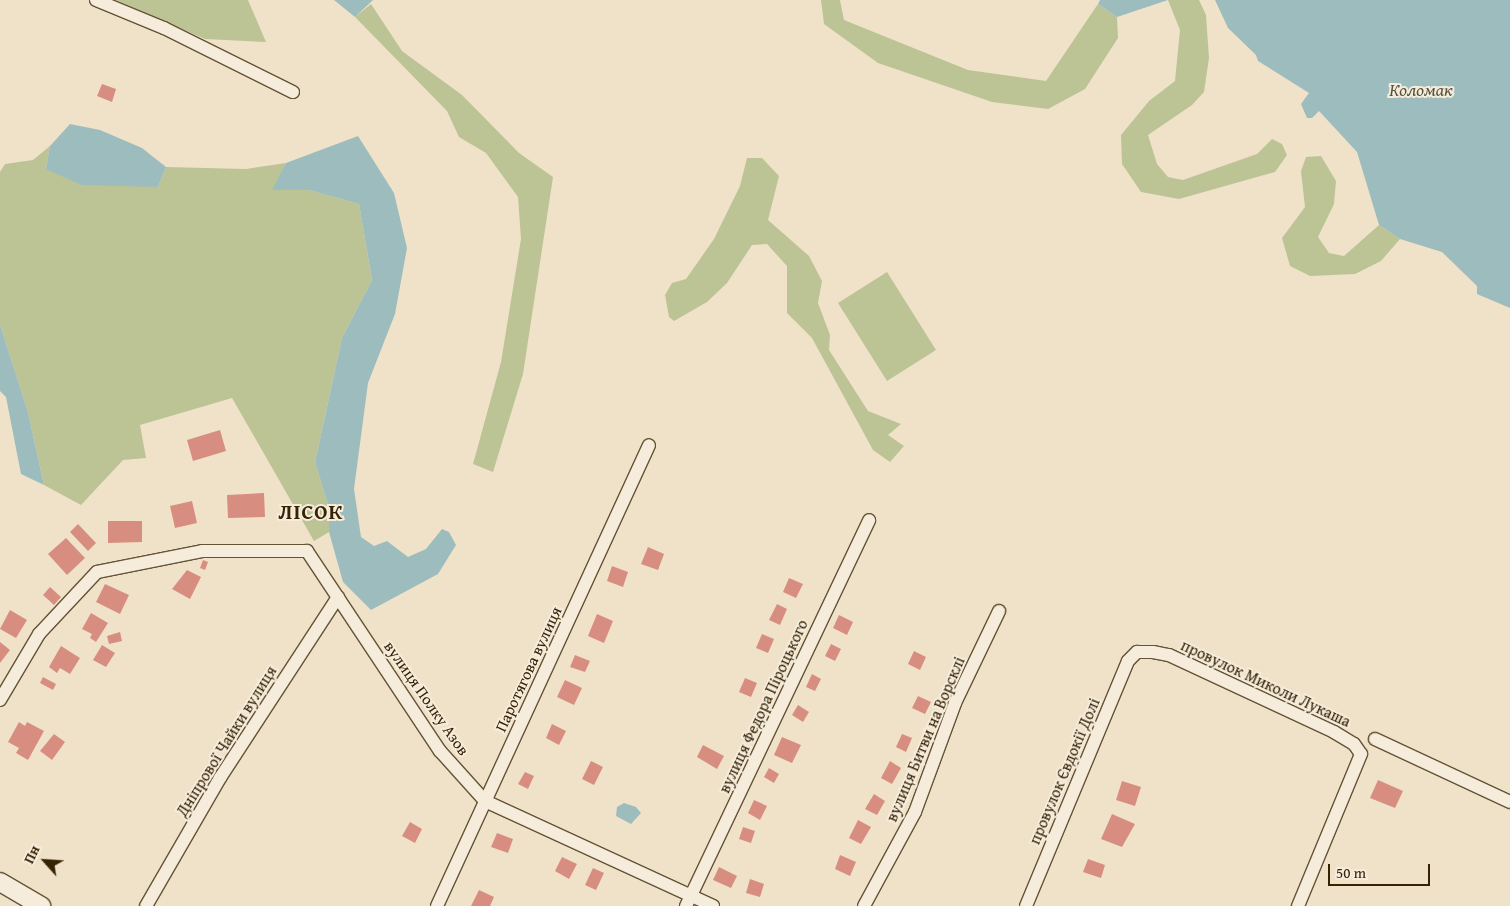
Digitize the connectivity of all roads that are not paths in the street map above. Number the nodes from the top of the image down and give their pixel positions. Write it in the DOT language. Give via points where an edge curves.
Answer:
graph roads {
  1 [pos="96,0"];
  2 [pos="293,92"];
  3 [pos="649,445"];
  4 [pos="869,520"];
  5 [pos="338,597"];
  6 [pos="999,611"];
  7 [pos="1137,652"];
  8 [pos="0,700"];
  9 [pos="1376,739"];
  10 [pos="485,801"];
  11 [pos="1510,802"];
  12 [pos="0,882"];
  13 [pos="688,901"];
  14 [pos="41,906"];
  15 [pos="146,906"];
  16 [pos="437,906"];
  17 [pos="713,906"];
  18 [pos="864,906"];
  19 [pos="1026,906"];
  20 [pos="1298,906"];
  1 -- 2 [label="street" via="164,28"];
  3 -- 10 [label="street, Паротягова вулиця"];
  4 -- 13 [label="street, вулиця Федора Піроцького"];
  5 -- 8 [label="street, вулиця Полку Азов" via="307,551 202,551 97,572 40,634"];
  5 -- 10 [label="street, вулиця Полку Азов" via="440,750"];
  5 -- 15 [label="street, Дніпрової Чайки вулиця" via="220,778"];
  6 -- 18 [label="street, вулиця Битви на Ворсклі" via="955,703 916,812"];
  7 -- 19 [label="street, провулок Євдокії Долі" via="1128,661"];
  7 -- 20 [label="street, провулок Миколи Лукаша" via="1169,655 1354,744 1361,754"];
  9 -- 11 [label="street"];
  10 -- 13 [label="street, вулиця Полку Азов"];
  10 -- 16 [label="street, Паротягова вулиця"];
  12 -- 14 [label="street"];
  13 -- 17 [label="street, вулиця Полку Азов"];
}
